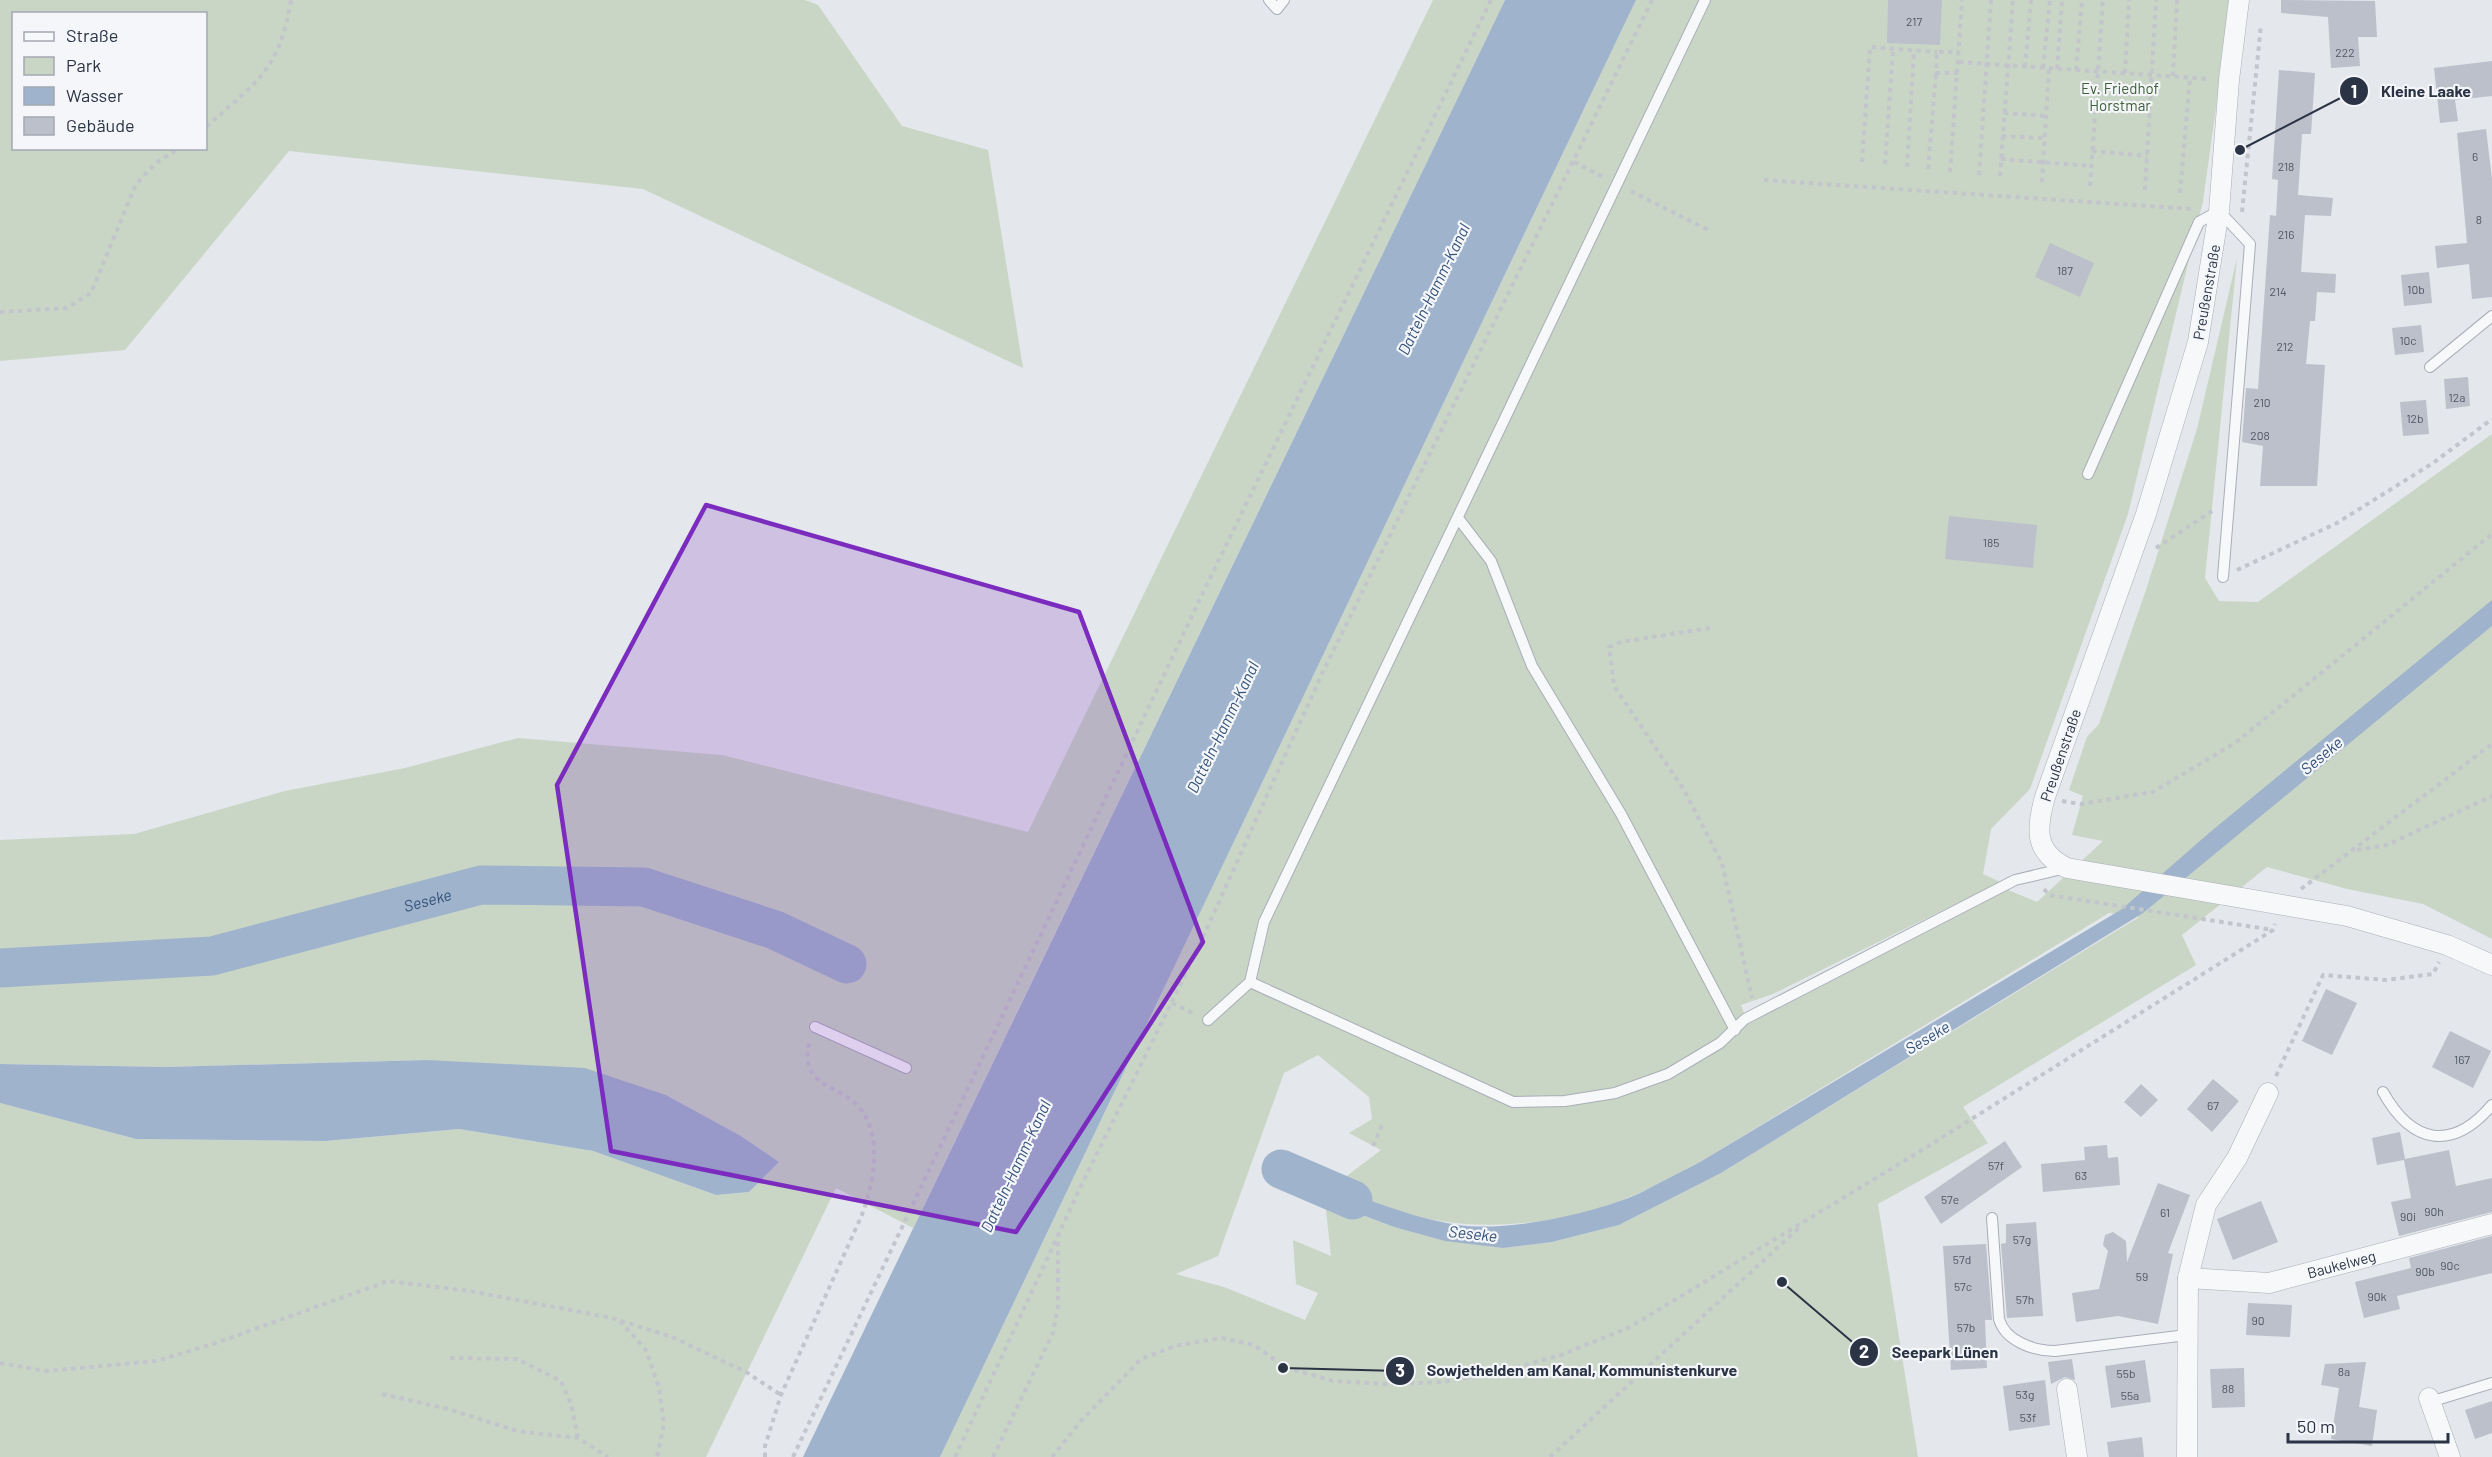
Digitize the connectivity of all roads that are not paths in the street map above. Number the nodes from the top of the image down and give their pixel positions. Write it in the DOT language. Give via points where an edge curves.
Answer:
graph roads {
  1 [pos="1269,0"];
  2 [pos="1284,0"];
  3 [pos="1705,0"];
  4 [pos="2239,0"];
  5 [pos="2220,211"];
  6 [pos="2492,316"];
  7 [pos="2430,367"];
  8 [pos="2088,474"];
  9 [pos="1458,518"];
  10 [pos="2223,577"];
  11 [pos="2067,868"];
  12 [pos="2492,965"];
  13 [pos="1250,982"];
  14 [pos="1209,1020"];
  15 [pos="815,1027"];
  16 [pos="1735,1030"];
  17 [pos="906,1068"];
  18 [pos="2383,1092"];
  19 [pos="2268,1093"];
  20 [pos="2492,1105"];
  21 [pos="1992,1218"];
  22 [pos="2492,1224"];
  23 [pos="2188,1278"];
  24 [pos="2187,1335"];
  25 [pos="2492,1383"];
  26 [pos="2067,1389"];
  27 [pos="2429,1400"];
  28 [pos="2077,1457"];
  29 [pos="2187,1457"];
  30 [pos="2450,1457"];
  1 -- 2 [label="lane" via="1277,9"];
  3 -- 9 [label="lane"];
  4 -- 5 [label="street, Preußenstraße"];
  5 -- 8 [label="lane, Preußenstraße" via="2199,222"];
  5 -- 10 [label="lane, Preußenstraße" via="2250,244"];
  5 -- 11 [label="street, Preußenstraße" via="2198,342 2174,426 2040,815 2043,848 2051,860"];
  6 -- 7 [label="lane"];
  9 -- 13 [label="lane" via="1264,922"];
  9 -- 16 [label="lane" via="1491,561 1532,666 1621,814"];
  11 -- 12 [label="street, Preußenstraße" via="2347,916 2447,945"];
  11 -- 16 [label="lane" via="2015,880 1745,1019"];
  13 -- 14 [label="lane"];
  13 -- 16 [label="lane" via="1513,1102 1565,1101 1616,1093 1668,1074"];
  15 -- 17 [label="lane"];
  18 -- 20 [label="lane" via="2396,1114 2426,1136 2453,1135 2477,1123"];
  19 -- 23 [label="street" via="2237,1158 2206,1205"];
  21 -- 24 [label="lane" via="1999,1319 2005,1332 2018,1341 2043,1351 2055,1351"];
  22 -- 23 [label="street, Baukelweg" via="2270,1283"];
  23 -- 24 [label="street"];
  24 -- 29 [label="street"];
  25 -- 27 [label="lane"];
  26 -- 28 [label="street"];
  27 -- 30 [label="street"];
}
